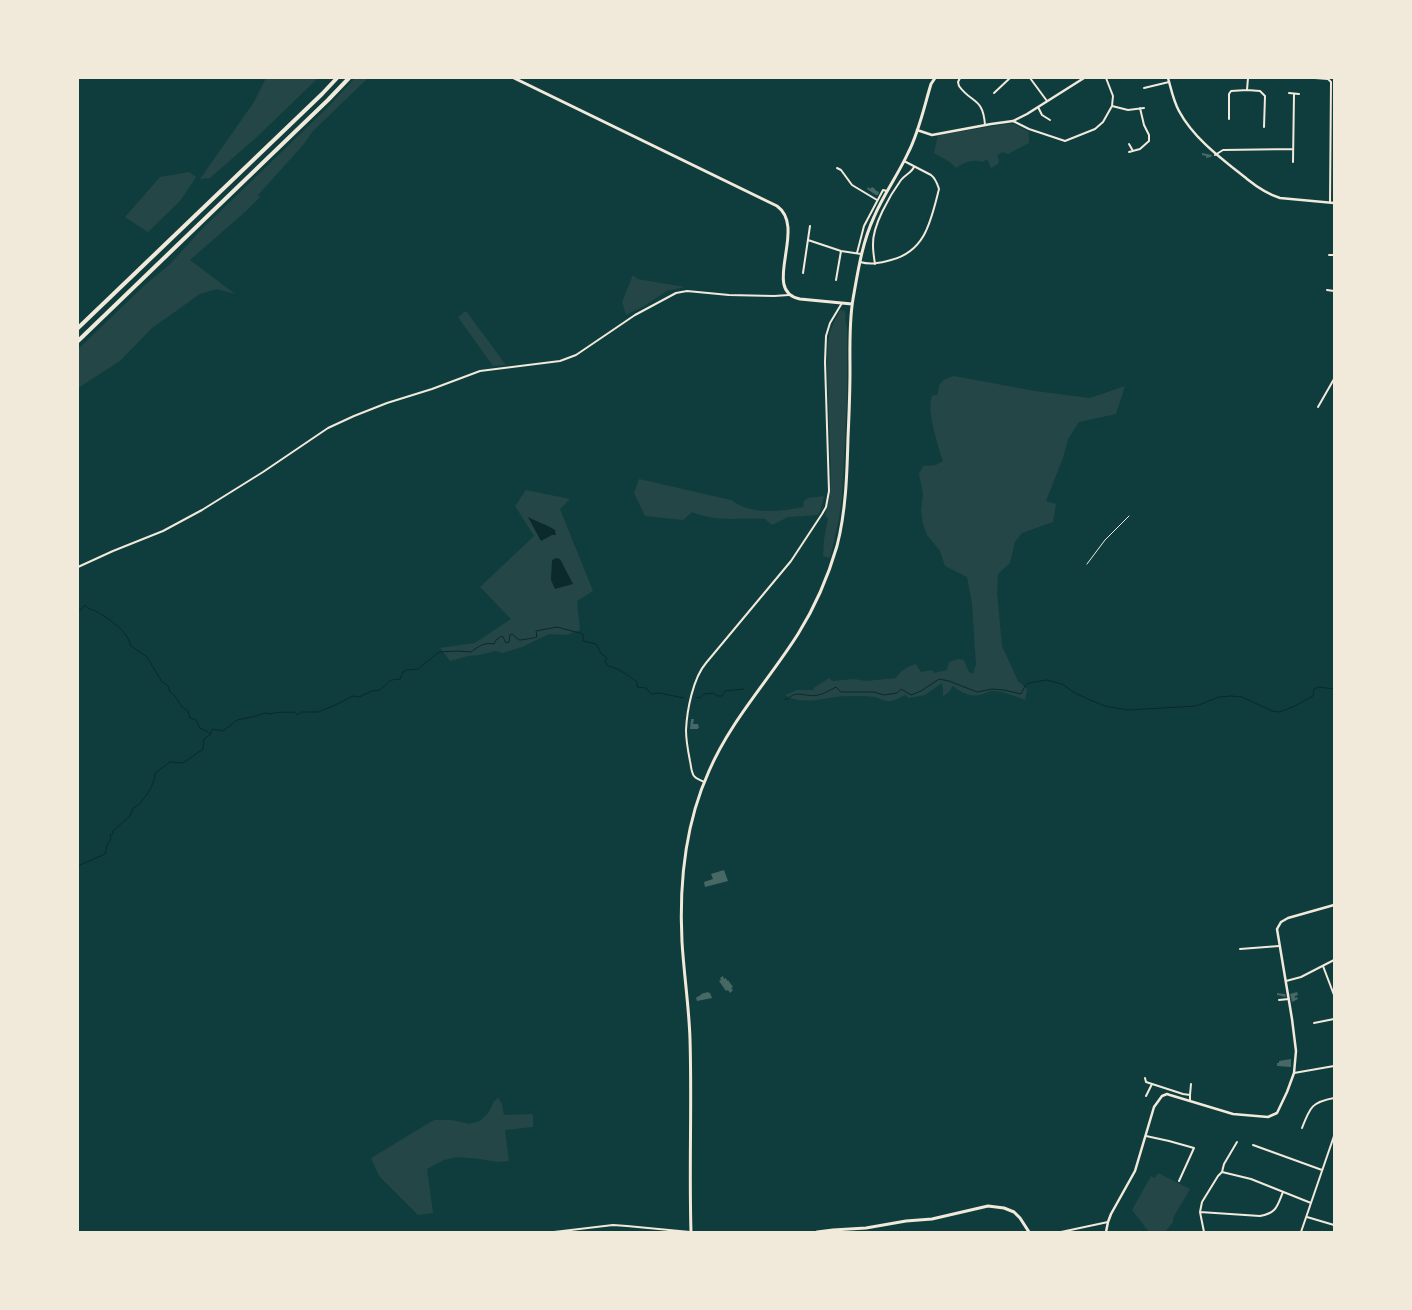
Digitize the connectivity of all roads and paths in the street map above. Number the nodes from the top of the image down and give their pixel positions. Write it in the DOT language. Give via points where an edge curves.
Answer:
graph roads {
  1 [pos="337,78"];
  2 [pos="350,78"];
  3 [pos="514,78"];
  4 [pos="935,78"];
  5 [pos="960,78"];
  6 [pos="1010,78"];
  7 [pos="1030,78"];
  8 [pos="1084,78"];
  9 [pos="1106,78"];
  10 [pos="1168,78"];
  11 [pos="1248,78"];
  12 [pos="1315,78"];
  13 [pos="1334,80"];
  14 [pos="953,81"];
  15 [pos="958,82"];
  16 [pos="1150,82"];
  17 [pos="1169,82"];
  18 [pos="1331,82"];
  19 [pos="995,86"];
  20 [pos="1151,86"];
  21 [pos="1144,88"];
  22 [pos="998,90"];
  23 [pos="1247,90"];
  24 [pos="994,93"];
  25 [pos="1289,94"];
  26 [pos="1294,94"];
  27 [pos="1299,94"];
  28 [pos="1047,102"];
  29 [pos="1112,106"];
  30 [pos="1038,107"];
  31 [pos="1048,114"];
  32 [pos="1229,114"];
  33 [pos="1233,114"];
  34 [pos="1046,118"];
  35 [pos="1229,119"];
  36 [pos="1050,120"];
  37 [pos="1013,121"];
  38 [pos="1260,122"];
  39 [pos="1264,122"];
  40 [pos="985,125"];
  41 [pos="1264,127"];
  42 [pos="916,130"];
  43 [pos="1149,142"];
  44 [pos="1129,144"];
  45 [pos="1154,144"];
  46 [pos="1293,149"];
  47 [pos="1133,151"];
  48 [pos="1129,152"];
  49 [pos="1215,155"];
  50 [pos="904,161"];
  51 [pos="1293,162"];
  52 [pos="915,166"];
  53 [pos="836,168"];
  54 [pos="888,191"];
  55 [pos="878,200"];
  56 [pos="1330,203"];
  57 [pos="1334,203"];
  58 [pos="810,226"];
  59 [pos="808,240"];
  60 [pos="840,251"];
  61 [pos="859,253"];
  62 [pos="1329,255"];
  63 [pos="1334,255"];
  64 [pos="860,262"];
  65 [pos="875,264"];
  66 [pos="803,273"];
  67 [pos="836,280"];
  68 [pos="1327,290"];
  69 [pos="1334,291"];
  70 [pos="789,295"];
  71 [pos="842,303"];
  72 [pos="852,304"];
  73 [pos="78,328"];
  74 [pos="78,341"];
  75 [pos="1334,379"];
  76 [pos="1318,407"];
  77 [pos="1129,516"];
  78 [pos="1087,564"];
  79 [pos="78,567"];
  80 [pos="704,782"];
  81 [pos="1334,905"];
  82 [pos="1279,946"];
  83 [pos="1240,949"];
  84 [pos="1334,960"];
  85 [pos="1323,965"];
  86 [pos="1286,981"];
  87 [pos="1288,999"];
  88 [pos="1279,1000"];
  89 [pos="1334,1001"];
  90 [pos="1334,1019"];
  91 [pos="1314,1023"];
  92 [pos="1334,1066"];
  93 [pos="1294,1073"];
  94 [pos="1145,1078"];
  95 [pos="1161,1082"];
  96 [pos="1152,1084"];
  97 [pos="1191,1084"];
  98 [pos="1161,1086"];
  99 [pos="1190,1095"];
  100 [pos="1146,1096"];
  101 [pos="1334,1098"];
  102 [pos="1190,1101"];
  103 [pos="1302,1128"];
  104 [pos="1145,1136"];
  105 [pos="1334,1136"];
  106 [pos="1238,1142"];
  107 [pos="1259,1143"];
  108 [pos="1253,1146"];
  109 [pos="1258,1147"];
  110 [pos="1322,1170"];
  111 [pos="1222,1172"];
  112 [pos="1178,1180"];
  113 [pos="1284,1192"];
  114 [pos="1311,1203"];
  115 [pos="1200,1212"];
  116 [pos="1307,1216"];
  117 [pos="1108,1222"];
  118 [pos="1334,1225"];
  119 [pos="554,1232"];
  120 [pos="691,1232"];
  121 [pos="817,1232"];
  122 [pos="1029,1232"];
  123 [pos="1061,1232"];
  124 [pos="1106,1232"];
  125 [pos="1204,1232"];
  126 [pos="1301,1232"];
  1 -- 73 [label="highway"];
  2 -- 74 [label="highway"];
  3 -- 70 [label="main road" via="781,208 788,221 783,276"];
  4 -- 42 [label="main road"];
  5 -- 15 [label="street"];
  6 -- 22 [label="street"];
  7 -- 28 [label="street"];
  8 -- 28 [label="street"];
  9 -- 29 [label="street" via="1113,96"];
  10 -- 17 [label="street"];
  11 -- 23 [label="street"];
  12 -- 18 [label="street"];
  13 -- 18 [label="street"];
  14 -- 15 [label="street"];
  15 -- 40 [label="street" via="960,88 981,107"];
  16 -- 20 [label="street"];
  17 -- 20 [label="street"];
  17 -- 49 [label="street" via="1178,110"];
  18 -- 56 [label="street"];
  19 -- 22 [label="street"];
  20 -- 21 [label="street"];
  22 -- 24 [label="street"];
  23 -- 32 [label="street" via="1231,91"];
  23 -- 39 [label="street" via="1264,94"];
  25 -- 26 [label="street"];
  26 -- 27 [label="street"];
  26 -- 46 [label="street"];
  28 -- 30 [label="street"];
  29 -- 37 [label="street" via="1098,128 1065,141"];
  29 -- 43 [label="street" via="1128,110 1142,108"];
  30 -- 34 [label="street"];
  30 -- 37 [label="street"];
  31 -- 34 [label="street"];
  32 -- 33 [label="street"];
  32 -- 35 [label="street"];
  34 -- 36 [label="street"];
  37 -- 40 [label="street"];
  38 -- 39 [label="street"];
  39 -- 41 [label="street"];
  40 -- 42 [label="street" via="932,134"];
  42 -- 50 [label="main road"];
  43 -- 45 [label="street"];
  43 -- 47 [label="street"];
  44 -- 47 [label="street"];
  46 -- 49 [label="street" via="1223,150"];
  46 -- 51 [label="street"];
  47 -- 48 [label="street"];
  49 -- 56 [label="street" via="1272,196"];
  50 -- 52 [label="street"];
  50 -- 54 [label="main road"];
  52 -- 65 [label="street" via="902,179 876,227 873,243"];
  52 -- 65 [label="street" via="935,178 938,184 929,225 912,250 896,259"];
  53 -- 55 [label="street" via="852,185"];
  54 -- 55 [label="street" via="883,190"];
  54 -- 61 [label="main road"];
  55 -- 61 [label="street" via="864,226"];
  56 -- 57 [label="street"];
  58 -- 59 [label="street"];
  59 -- 60 [label="street"];
  59 -- 66 [label="street"];
  60 -- 61 [label="street"];
  60 -- 67 [label="street"];
  61 -- 64 [label="main road"];
  62 -- 63 [label="street"];
  64 -- 65 [label="street"];
  64 -- 72 [label="main road"];
  68 -- 69 [label="street"];
  70 -- 71 [label="main road"];
  70 -- 79 [label="street" via="676,293 635,315 576,355 560,361 480,371 387,403 328,428 263,472 163,532"];
  71 -- 72 [label="main road"];
  71 -- 80 [label="street" via="826,336 826,507 791,561 706,662 698,676 688,715 686,739 693,773"];
  72 -- 80 [label="main road" via="845,502 831,565 804,624 721,745"];
  75 -- 76 [label="street"];
  77 -- 78 [label="path"];
  80 -- 120 [label="main road" via="695,810 682,879 682,943 690,1036"];
  81 -- 82 [label="street" via="1288,918 1279,924"];
  82 -- 83 [label="street"];
  82 -- 86 [label="street"];
  84 -- 85 [label="street"];
  85 -- 86 [label="street"];
  85 -- 89 [label="street"];
  86 -- 87 [label="street"];
  87 -- 88 [label="street"];
  87 -- 93 [label="street" via="1296,1051"];
  90 -- 91 [label="street"];
  92 -- 93 [label="street"];
  93 -- 102 [label="street" via="1281,1105 1272,1116 1233,1114"];
  94 -- 96 [label="street"];
  95 -- 98 [label="street"];
  96 -- 98 [label="street"];
  96 -- 100 [label="street"];
  97 -- 99 [label="street"];
  98 -- 99 [label="street"];
  99 -- 102 [label="street"];
  101 -- 103 [label="street" via="1313,1105"];
  102 -- 104 [label="street" via="1167,1094 1162,1096 1154,1107"];
  104 -- 112 [label="street" via="1194,1148"];
  104 -- 117 [label="street" via="1138,1164"];
  105 -- 110 [label="street"];
  106 -- 111 [label="street"];
  107 -- 109 [label="street"];
  108 -- 109 [label="street"];
  109 -- 110 [label="street"];
  110 -- 114 [label="street"];
  111 -- 113 [label="street"];
  111 -- 115 [label="street" via="1202,1202"];
  113 -- 114 [label="street"];
  113 -- 115 [label="street" via="1275,1211 1269,1214"];
  114 -- 116 [label="street"];
  115 -- 125 [label="street"];
  116 -- 118 [label="street"];
  116 -- 126 [label="street"];
  117 -- 123 [label="street"];
  117 -- 124 [label="street"];
  119 -- 120 [label="street" via="620,1226"];
  121 -- 122 [label="main road" via="932,1218 988,1206 1014,1212"];
}
